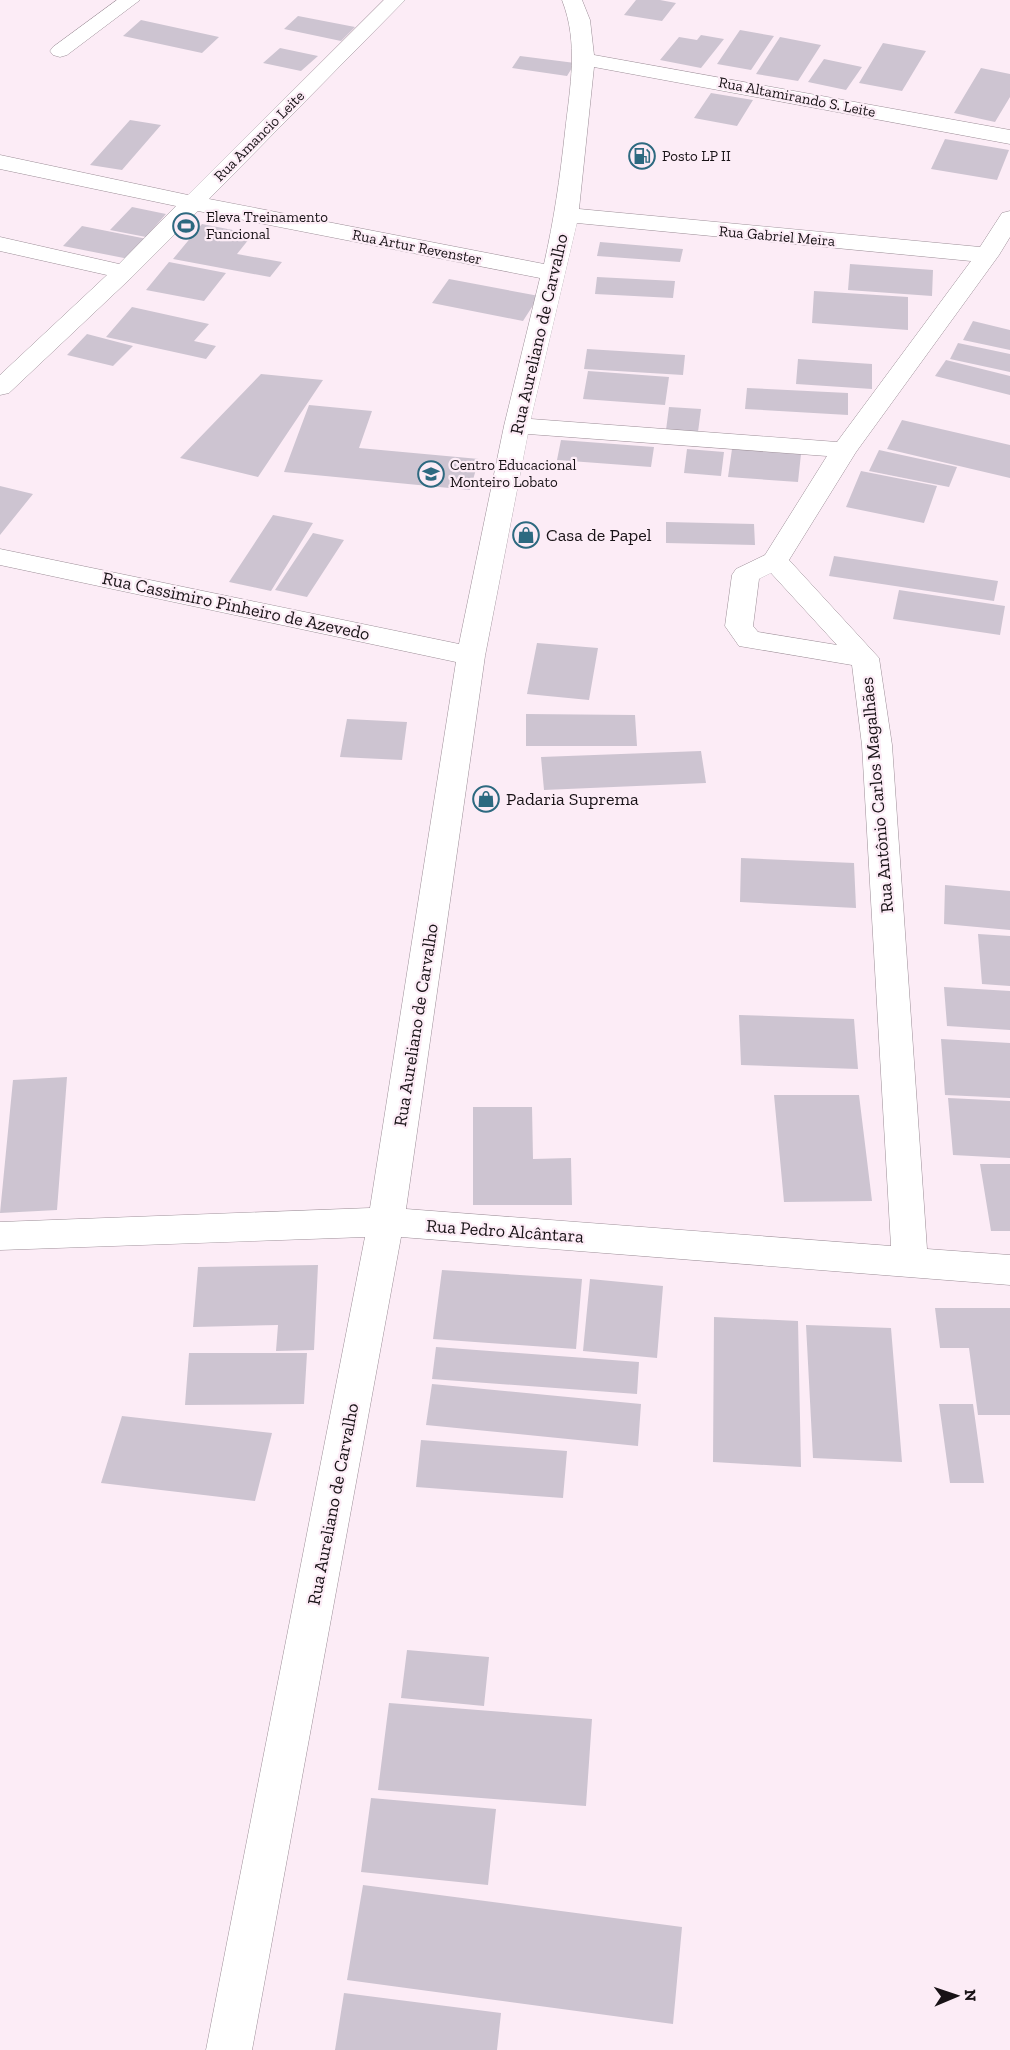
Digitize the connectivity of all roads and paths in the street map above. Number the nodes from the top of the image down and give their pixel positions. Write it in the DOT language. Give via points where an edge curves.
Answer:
graph roads {
  1 [pos="130,0"];
  2 [pos="395,0"];
  3 [pos="572,0"];
  4 [pos="60,51"];
  5 [pos="584,59"];
  6 [pos="1010,137"];
  7 [pos="0,162"];
  8 [pos="192,203"];
  9 [pos="567,214"];
  10 [pos="1010,218"];
  11 [pos="0,244"];
  12 [pos="987,255"];
  13 [pos="124,272"];
  14 [pos="552,273"];
  15 [pos="0,388"];
  16 [pos="517,426"];
  17 [pos="844,450"];
  18 [pos="0,557"];
  19 [pos="775,561"];
  20 [pos="471,656"];
  21 [pos="865,658"];
  22 [pos="386,1222"];
  23 [pos="0,1236"];
  24 [pos="910,1263"];
  25 [pos="1010,1270"];
  26 [pos="229,2050"];
  1 -- 4 [label="street"];
  2 -- 8 [label="street, Rua Amancio Leite"];
  3 -- 5 [label="street, Rua Aureliano de Carvalho" via="580,21"];
  5 -- 6 [label="street, Rua Altamirando S. Leite"];
  5 -- 9 [label="street, Rua Aureliano de Carvalho"];
  7 -- 8 [label="street, Rua Artur Revenster"];
  8 -- 13 [label="street, Rua Amancio Leite"];
  8 -- 14 [label="street, Rua Artur Revenster"];
  9 -- 12 [label="street, Rua Gabriel Meira"];
  9 -- 14 [label="street, Rua Aureliano de Carvalho"];
  10 -- 12 [label="street"];
  11 -- 13 [label="street"];
  12 -- 17 [label="street"];
  13 -- 15 [label="street, Rua Amancio Leite"];
  14 -- 16 [label="street, Rua Aureliano de Carvalho"];
  16 -- 17 [label="street"];
  16 -- 20 [label="street, Rua Aureliano de Carvalho"];
  17 -- 19 [label="street"];
  18 -- 20 [label="street, Rua Cassimiro Pinheiro de Azevedo"];
  19 -- 21 [label="street, Rua Antônio Carlos Magalhães"];
  19 -- 21 [label="street" via="746,575 739,626 749,640"];
  20 -- 22 [label="street, Rua Aureliano de Carvalho"];
  21 -- 24 [label="street, Rua Antônio Carlos Magalhães" via="877,745"];
  22 -- 23 [label="street, Rua Pedro Alcântara"];
  22 -- 24 [label="street, Rua Pedro Alcântara"];
  22 -- 26 [label="street, Rua Aureliano de Carvalho"];
  24 -- 25 [label="street, Rua Pedro Alcântara"];
}
